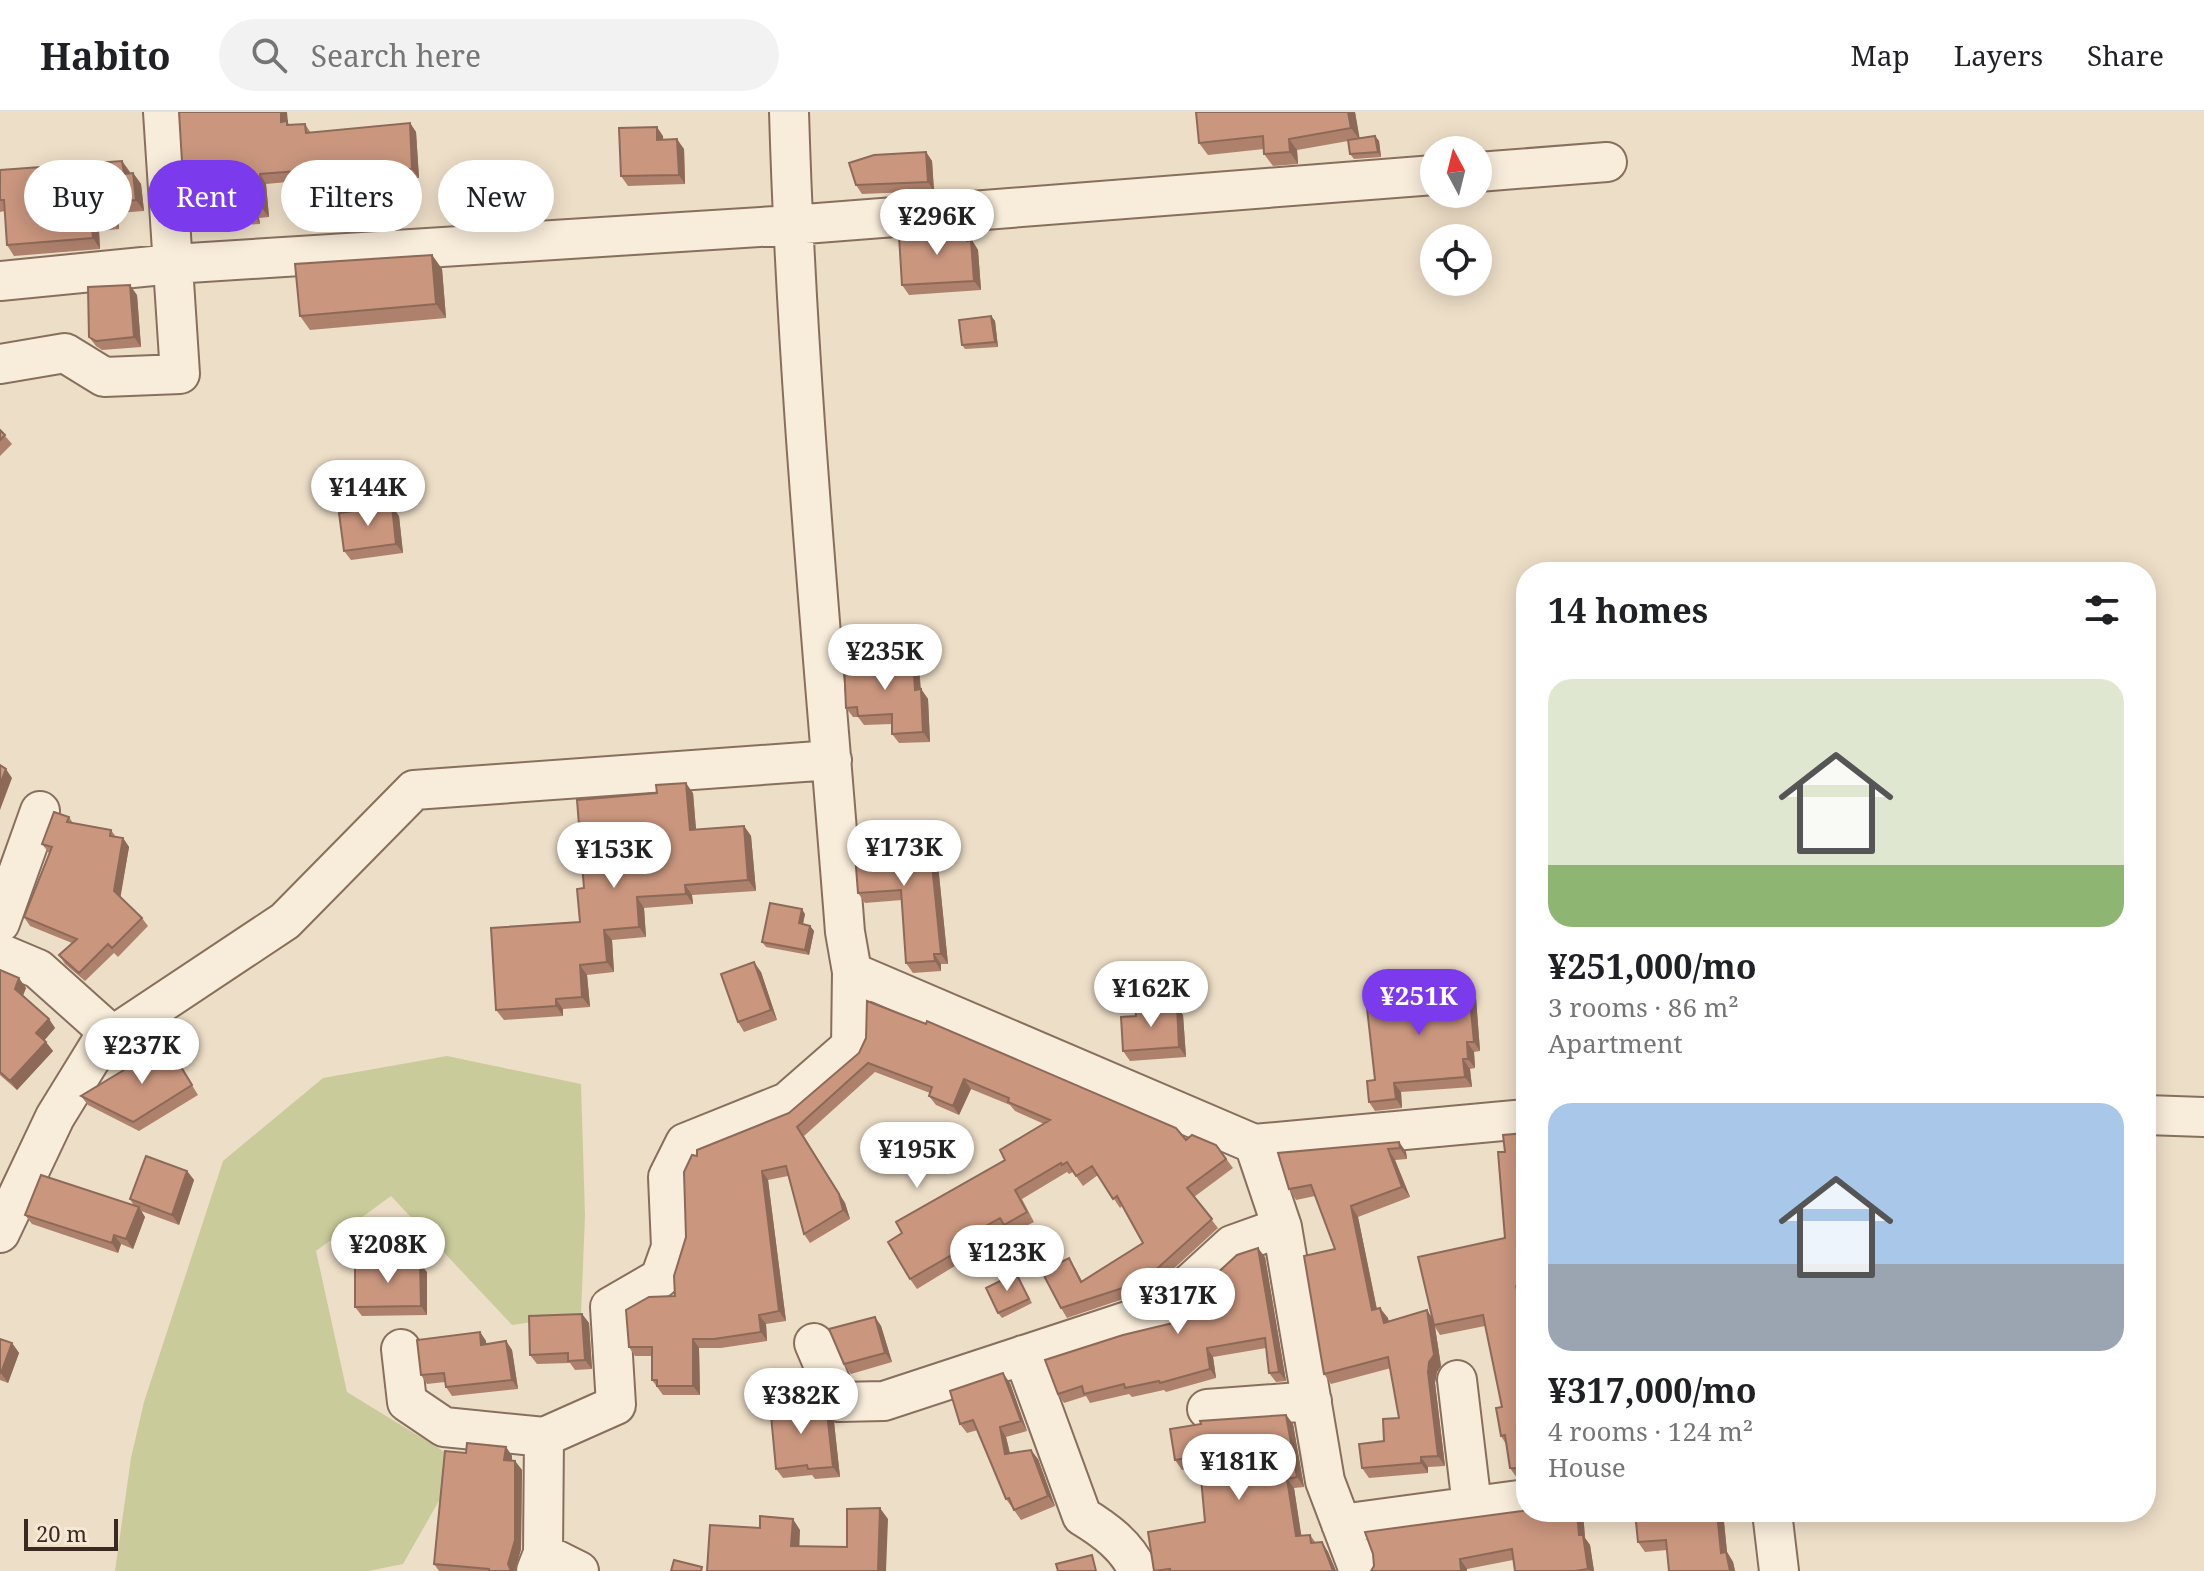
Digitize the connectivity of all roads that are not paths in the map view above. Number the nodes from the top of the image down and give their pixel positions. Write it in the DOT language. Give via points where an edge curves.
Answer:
graph roads {
  1 [pos="163,112"];
  2 [pos="789,112"];
  3 [pos="1607,162"];
  4 [pos="1492,171"];
  5 [pos="1420,176"];
  6 [pos="792,225"];
  7 [pos="173,264"];
  8 [pos="0,281"];
  9 [pos="0,364"];
  10 [pos="832,760"];
  11 [pos="40,811"];
  12 [pos="0,923"];
  13 [pos="0,953"];
  14 [pos="852,972"];
  15 [pos="113,1036"];
  16 [pos="2156,1115"];
  17 [pos="2204,1117"];
  18 [pos="1516,1120"];
  19 [pos="1254,1144"];
  20 [pos="1282,1227"];
  21 [pos="0,1233"];
  22 [pos="814,1343"];
  23 [pos="401,1349"];
  24 [pos="1023,1355"];
  25 [pos="1457,1380"];
  26 [pos="1312,1401"];
  27 [pos="1207,1409"];
  28 [pos="544,1437"];
  29 [pos="1516,1500"];
  30 [pos="1472,1506"];
  31 [pos="1773,1522"];
  32 [pos="1341,1524"];
  33 [pos="539,1562"];
  34 [pos="579,1571"];
  35 [pos="1138,1571"];
  36 [pos="1359,1571"];
  37 [pos="1779,1571"];
  1 -- 7 [label="street"];
  2 -- 6 [label="street"];
  3 -- 4 [label="street"];
  5 -- 6 [label="street"];
  6 -- 7 [label="street"];
  6 -- 10 [label="street"];
  7 -- 8 [label="street"];
  7 -- 9 [label="street" via="180,374 104,377 65,353"];
  10 -- 14 [label="street"];
  10 -- 15 [label="street" via="414,790 285,921"];
  11 -- 12 [label="street"];
  13 -- 15 [label="street" via="38,969"];
  14 -- 19 [label="street"];
  14 -- 28 [label="street" via="851,1046 787,1102 685,1143 668,1177 671,1247 660,1278 610,1307 616,1405"];
  15 -- 21 [label="street" via="100,1044 55,1117"];
  16 -- 17 [label="street"];
  18 -- 19 [label="street"];
  19 -- 20 [label="street"];
  20 -- 24 [label="street" via="1232,1245 1161,1310"];
  20 -- 26 [label="street"];
  22 -- 24 [label="street" via="839,1402 884,1401"];
  23 -- 28 [label="street" via="407,1402 444,1427"];
  24 -- 35 [label="street" via="1082,1516 1131,1556"];
  25 -- 30 [label="street"];
  26 -- 27 [label="street"];
  26 -- 32 [label="street" via="1325,1481"];
  28 -- 33 [label="street"];
  29 -- 30 [label="street"];
  30 -- 32 [label="street"];
  31 -- 37 [label="street"];
  32 -- 36 [label="street"];
  33 -- 34 [label="street"];
}
